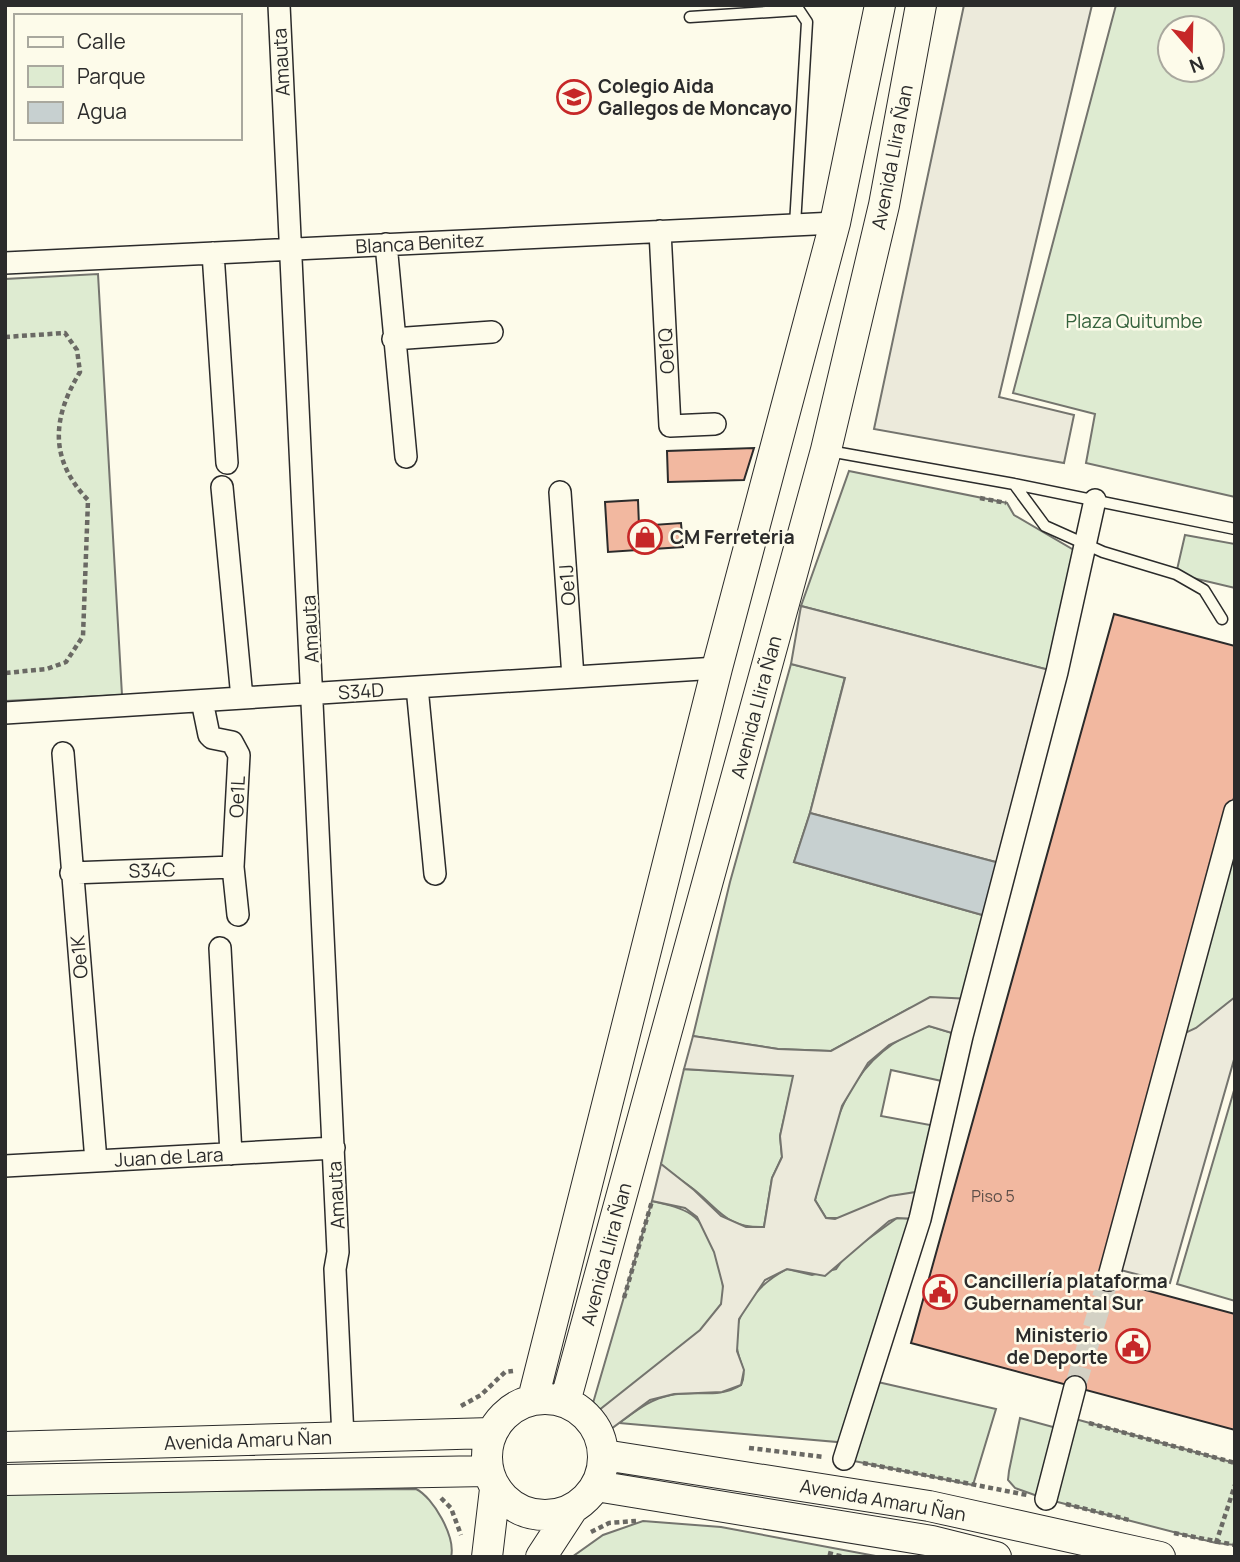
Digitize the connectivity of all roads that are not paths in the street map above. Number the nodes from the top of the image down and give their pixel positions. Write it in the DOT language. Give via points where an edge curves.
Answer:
graph roads {
  1 [pos="279,5"];
  2 [pos="880,5"];
  3 [pos="921,5"];
  4 [pos="690,17"];
  5 [pos="835,223"];
  6 [pos="795,225"];
  7 [pos="660,231"];
  8 [pos="386,244"];
  9 [pos="290,249"];
  10 [pos="213,253"];
  11 [pos="5,263"];
  12 [pos="492,332"];
  13 [pos="393,339"];
  14 [pos="715,424"];
  15 [pos="826,450"];
  16 [pos="406,457"];
  17 [pos="227,463"];
  18 [pos="1014,484"];
  19 [pos="222,487"];
  20 [pos="560,492"];
  21 [pos="1095,500"];
  22 [pos="1235,529"];
  23 [pos="1086,544"];
  24 [pos="1222,619"];
  25 [pos="717,668"];
  26 [pos="573,677"];
  27 [pos="416,687"];
  28 [pos="313,694"];
  29 [pos="242,698"];
  30 [pos="202,701"];
  31 [pos="5,713"];
  32 [pos="63,752"];
  33 [pos="1235,811"];
  34 [pos="233,867"];
  35 [pos="71,873"];
  36 [pos="435,874"];
  37 [pos="238,915"];
  38 [pos="220,948"];
  39 [pos="334,1148"];
  40 [pos="231,1154"];
  41 [pos="96,1161"];
  42 [pos="5,1166"];
  43 [pos="1108,1280"];
  44 [pos="1075,1387"];
  45 [pos="533,1399"];
  46 [pos="565,1402"];
  47 [pos="491,1433"];
  48 [pos="343,1437"];
  49 [pos="5,1447"];
  50 [pos="604,1455"];
  51 [pos="844,1459"];
  52 [pos="5,1480"];
  53 [pos="491,1480"];
  54 [pos="596,1486"];
  55 [pos="1046,1499"];
  56 [pos="573,1508"];
  57 [pos="487,1557"];
  58 [pos="541,1557"];
  59 [pos="996,1557"];
  60 [pos="1160,1557"];
  1 -- 9 [label="street, Amauta"];
  2 -- 5 [label="street, Avenida Llira Ñan"];
  3 -- 15 [label="street, Avenida Llira Ñan" via="884,205"];
  4 -- 6 [label="lane" via="799,10 805,15"];
  5 -- 6 [label="street, Blanca Benitez"];
  5 -- 25 [label="street, Avenida Llira Ñan"];
  6 -- 7 [label="street, Blanca Benitez"];
  7 -- 8 [label="street, Blanca Benitez"];
  7 -- 14 [label="street, Oe1Q" via="670,426"];
  8 -- 9 [label="street, Blanca Benitez"];
  8 -- 13 [label="street"];
  9 -- 10 [label="street, Blanca Benitez"];
  9 -- 28 [label="street, Amauta"];
  10 -- 11 [label="street, Blanca Benitez"];
  10 -- 17 [label="street"];
  12 -- 13 [label="street"];
  13 -- 16 [label="street"];
  15 -- 18 [label="lane"];
  15 -- 46 [label="street, Avenida Llira Ñan"];
  18 -- 21 [label="lane"];
  18 -- 23 [label="lane" via="1045,526"];
  19 -- 29 [label="street"];
  20 -- 26 [label="street, Oe1J"];
  21 -- 22 [label="lane"];
  21 -- 23 [label="street"];
  23 -- 24 [label="lane" via="1175,574 1204,590"];
  23 -- 51 [label="street" via="920,1219"];
  25 -- 26 [label="street, S34D"];
  25 -- 45 [label="street, Avenida Llira Ñan"];
  26 -- 27 [label="street, S34D"];
  27 -- 28 [label="street, S34D"];
  27 -- 36 [label="street"];
  28 -- 29 [label="street, S34D"];
  28 -- 39 [label="street, Amauta"];
  29 -- 30 [label="street, S34D"];
  30 -- 31 [label="street, S34D"];
  30 -- 34 [label="street, Oe1L" via="209,735 232,742 239,755"];
  32 -- 35 [label="street, Oe1K"];
  33 -- 43 [label="street"];
  34 -- 35 [label="street, S34C"];
  34 -- 37 [label="street, Oe1L"];
  35 -- 41 [label="street, Oe1K"];
  38 -- 40 [label="street"];
  39 -- 40 [label="street, Juan de Lara"];
  39 -- 48 [label="street, Amauta"];
  40 -- 41 [label="street, Juan de Lara"];
  41 -- 42 [label="street, Juan de Lara"];
  44 -- 55 [label="street"];
  45 -- 46 [label="street"];
  45 -- 47 [label="street" via="508,1411"];
  46 -- 50 [label="street" via="585,1414 598,1433"];
  47 -- 48 [label="street, Avenida Amaru Ñan"];
  47 -- 53 [label="street" via="486,1451"];
  48 -- 49 [label="street, Avenida Amaru Ñan"];
  50 -- 54 [label="street"];
  50 -- 60 [label="street, Avenida Amaru Ñan" via="929,1506"];
  52 -- 53 [label="street, Avenida Amaru Ñan"];
  53 -- 56 [label="street" via="510,1504 530,1513 552,1515"];
  53 -- 57 [label="street"];
  54 -- 56 [label="street"];
  54 -- 59 [label="street, Avenida Amaru Ñan" via="932,1541"];
  56 -- 58 [label="street"];
}
